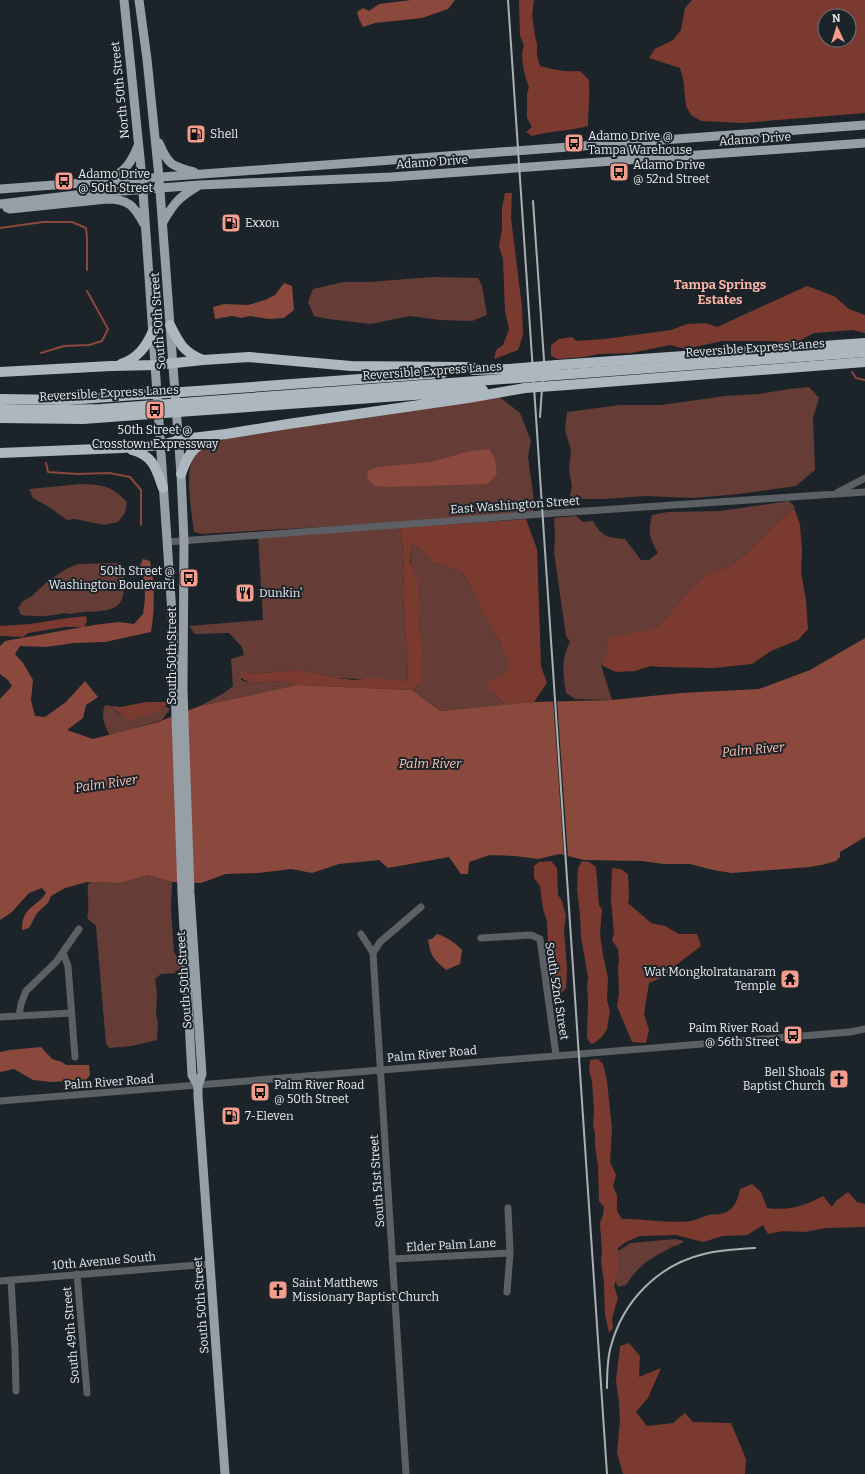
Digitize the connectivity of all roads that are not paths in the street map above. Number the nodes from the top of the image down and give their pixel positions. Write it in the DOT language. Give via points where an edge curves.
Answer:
graph roads {
  1 [pos="124,0"];
  2 [pos="139,0"];
  3 [pos="865,125"];
  4 [pos="155,133"];
  5 [pos="622,143"];
  6 [pos="865,143"];
  7 [pos="138,144"];
  8 [pos="390,160"];
  9 [pos="636,160"];
  10 [pos="202,174"];
  11 [pos="159,177"];
  12 [pos="391,177"];
  13 [pos="142,178"];
  14 [pos="106,181"];
  15 [pos="199,186"];
  16 [pos="160,188"];
  17 [pos="0,189"];
  18 [pos="143,190"];
  19 [pos="0,205"];
  20 [pos="163,222"];
  21 [pos="145,228"];
  22 [pos="170,325"];
  23 [pos="153,331"];
  24 [pos="865,343"];
  25 [pos="865,352"];
  26 [pos="203,360"];
  27 [pos="865,362"];
  28 [pos="173,363"];
  29 [pos="156,365"];
  30 [pos="111,366"];
  31 [pos="478,370"];
  32 [pos="0,372"];
  33 [pos="511,390"];
  34 [pos="0,399"];
  35 [pos="0,409"];
  36 [pos="0,418"];
  37 [pos="226,434"];
  38 [pos="178,440"];
  39 [pos="161,445"];
  40 [pos="122,448"];
  41 [pos="0,452"];
  42 [pos="181,474"];
  43 [pos="865,478"];
  44 [pos="164,488"];
  45 [pos="865,492"];
  46 [pos="834,494"];
  47 [pos="184,541"];
  48 [pos="167,542"];
  49 [pos="179,690"];
  50 [pos="421,907"];
  51 [pos="79,928"];
  52 [pos="361,934"];
  53 [pos="481,938"];
  54 [pos="63,953"];
  55 [pos="373,953"];
  56 [pos="71,1012"];
  57 [pos="19,1016"];
  58 [pos="0,1017"];
  59 [pos="865,1030"];
  60 [pos="556,1055"];
  61 [pos="75,1057"];
  62 [pos="380,1070"];
  63 [pos="198,1086"];
  64 [pos="0,1101"];
  65 [pos="508,1208"];
  66 [pos="510,1253"];
  67 [pos="392,1259"];
  68 [pos="210,1264"];
  69 [pos="77,1274"];
  70 [pos="11,1280"];
  71 [pos="0,1281"];
  72 [pos="506,1292"];
  73 [pos="16,1391"];
  74 [pos="86,1393"];
  75 [pos="225,1474"];
  76 [pos="406,1474"];
  1 -- 7 [label="main road, North 50th Street"];
  2 -- 4 [label="main road"];
  3 -- 5 [label="main road, Adamo Drive"];
  4 -- 10 [label="main road" via="163,154 170,162"];
  4 -- 11 [label="main road"];
  5 -- 8 [label="main road, Adamo Drive"];
  5 -- 9 [label="main road"];
  6 -- 9 [label="main road, Adamo Drive"];
  7 -- 13 [label="main road, North 50th Street"];
  7 -- 14 [label="main road" via="125,169"];
  8 -- 10 [label="main road, Adamo Drive"];
  8 -- 12 [label="main road"];
  9 -- 12 [label="main road, Adamo Drive"];
  10 -- 11 [label="main road, Adamo Drive"];
  11 -- 13 [label="main road, Adamo Drive"];
  11 -- 16 [label="main road, South 50th Street"];
  12 -- 15 [label="main road, Adamo Drive"];
  13 -- 14 [label="main road, Adamo Drive"];
  13 -- 18 [label="main road, South 50th Street"];
  14 -- 17 [label="main road, Adamo Drive"];
  15 -- 16 [label="main road, Adamo Drive"];
  15 -- 20 [label="main road" via="175,202"];
  16 -- 18 [label="main road, Adamo Drive"];
  16 -- 20 [label="main road, South 50th Street"];
  18 -- 19 [label="main road, Adamo Drive" via="65,196"];
  18 -- 21 [label="main road, South 50th Street"];
  19 -- 21 [label="main road" via="10,209 116,199 130,204"];
  20 -- 22 [label="main road, South 50th Street"];
  21 -- 23 [label="main road, South 50th Street"];
  22 -- 26 [label="highway" via="185,351"];
  22 -- 28 [label="main road, South 50th Street"];
  23 -- 29 [label="main road, South 50th Street"];
  23 -- 30 [label="highway" via="146,345 136,356"];
  24 -- 31 [label="highway, bridge"];
  25 -- 35 [label="highway, Reversible Express Lanes, bridge" via="100,408"];
  26 -- 28 [label="highway"];
  26 -- 31 [label="highway" via="258,358 346,366 471,367"];
  27 -- 33 [label="highway, bridge"];
  28 -- 29 [label="highway"];
  28 -- 38 [label="main road, South 50th Street"];
  29 -- 30 [label="highway"];
  29 -- 39 [label="main road, South 50th Street"];
  30 -- 32 [label="highway"];
  31 -- 34 [label="highway, bridge" via="67,400"];
  33 -- 36 [label="highway, bridge" via="83,419"];
  33 -- 37 [label="highway"];
  37 -- 38 [label="highway"];
  37 -- 42 [label="highway" via="200,443 190,454"];
  38 -- 39 [label="highway"];
  38 -- 42 [label="main road, South 50th Street"];
  39 -- 40 [label="highway"];
  39 -- 44 [label="main road, South 50th Street"];
  40 -- 41 [label="highway"];
  40 -- 44 [label="highway" via="147,456 156,468"];
  42 -- 47 [label="main road, South 50th Street"];
  43 -- 46 [label="street"];
  44 -- 48 [label="main road, South 50th Street"];
  45 -- 46 [label="street, East Washington Street"];
  46 -- 47 [label="street, East Washington Street"];
  47 -- 48 [label="street, East Washington Street"];
  47 -- 49 [label="main road, South 50th Street"];
  48 -- 49 [label="main road, South 50th Street"];
  49 -- 63 [label="main road, South 50th Street" via="186,893 202,1074"];
  50 -- 55 [label="street" via="380,942"];
  51 -- 54 [label="street"];
  52 -- 55 [label="street"];
  53 -- 60 [label="street, South 52nd Street" via="531,935 540,939"];
  54 -- 56 [label="street" via="68,966"];
  54 -- 57 [label="street" via="26,991"];
  55 -- 62 [label="street, South 51st Street"];
  56 -- 57 [label="street"];
  56 -- 61 [label="street"];
  57 -- 58 [label="street"];
  59 -- 60 [label="street, Palm River Road"];
  60 -- 62 [label="street, Palm River Road"];
  62 -- 63 [label="street, Palm River Road"];
  62 -- 67 [label="street, South 51st Street"];
  63 -- 64 [label="street, Palm River Road"];
  63 -- 68 [label="main road, South 50th Street"];
  65 -- 66 [label="street"];
  66 -- 67 [label="street, Elder Palm Lane"];
  66 -- 72 [label="street"];
  67 -- 76 [label="street, South 51st Street"];
  68 -- 69 [label="street, 10th Avenue South"];
  68 -- 75 [label="main road, South 50th Street"];
  69 -- 70 [label="street, 10th Avenue South"];
  69 -- 74 [label="street, South 49th Street"];
  70 -- 71 [label="street, 10th Avenue South"];
  70 -- 73 [label="street"];
}
